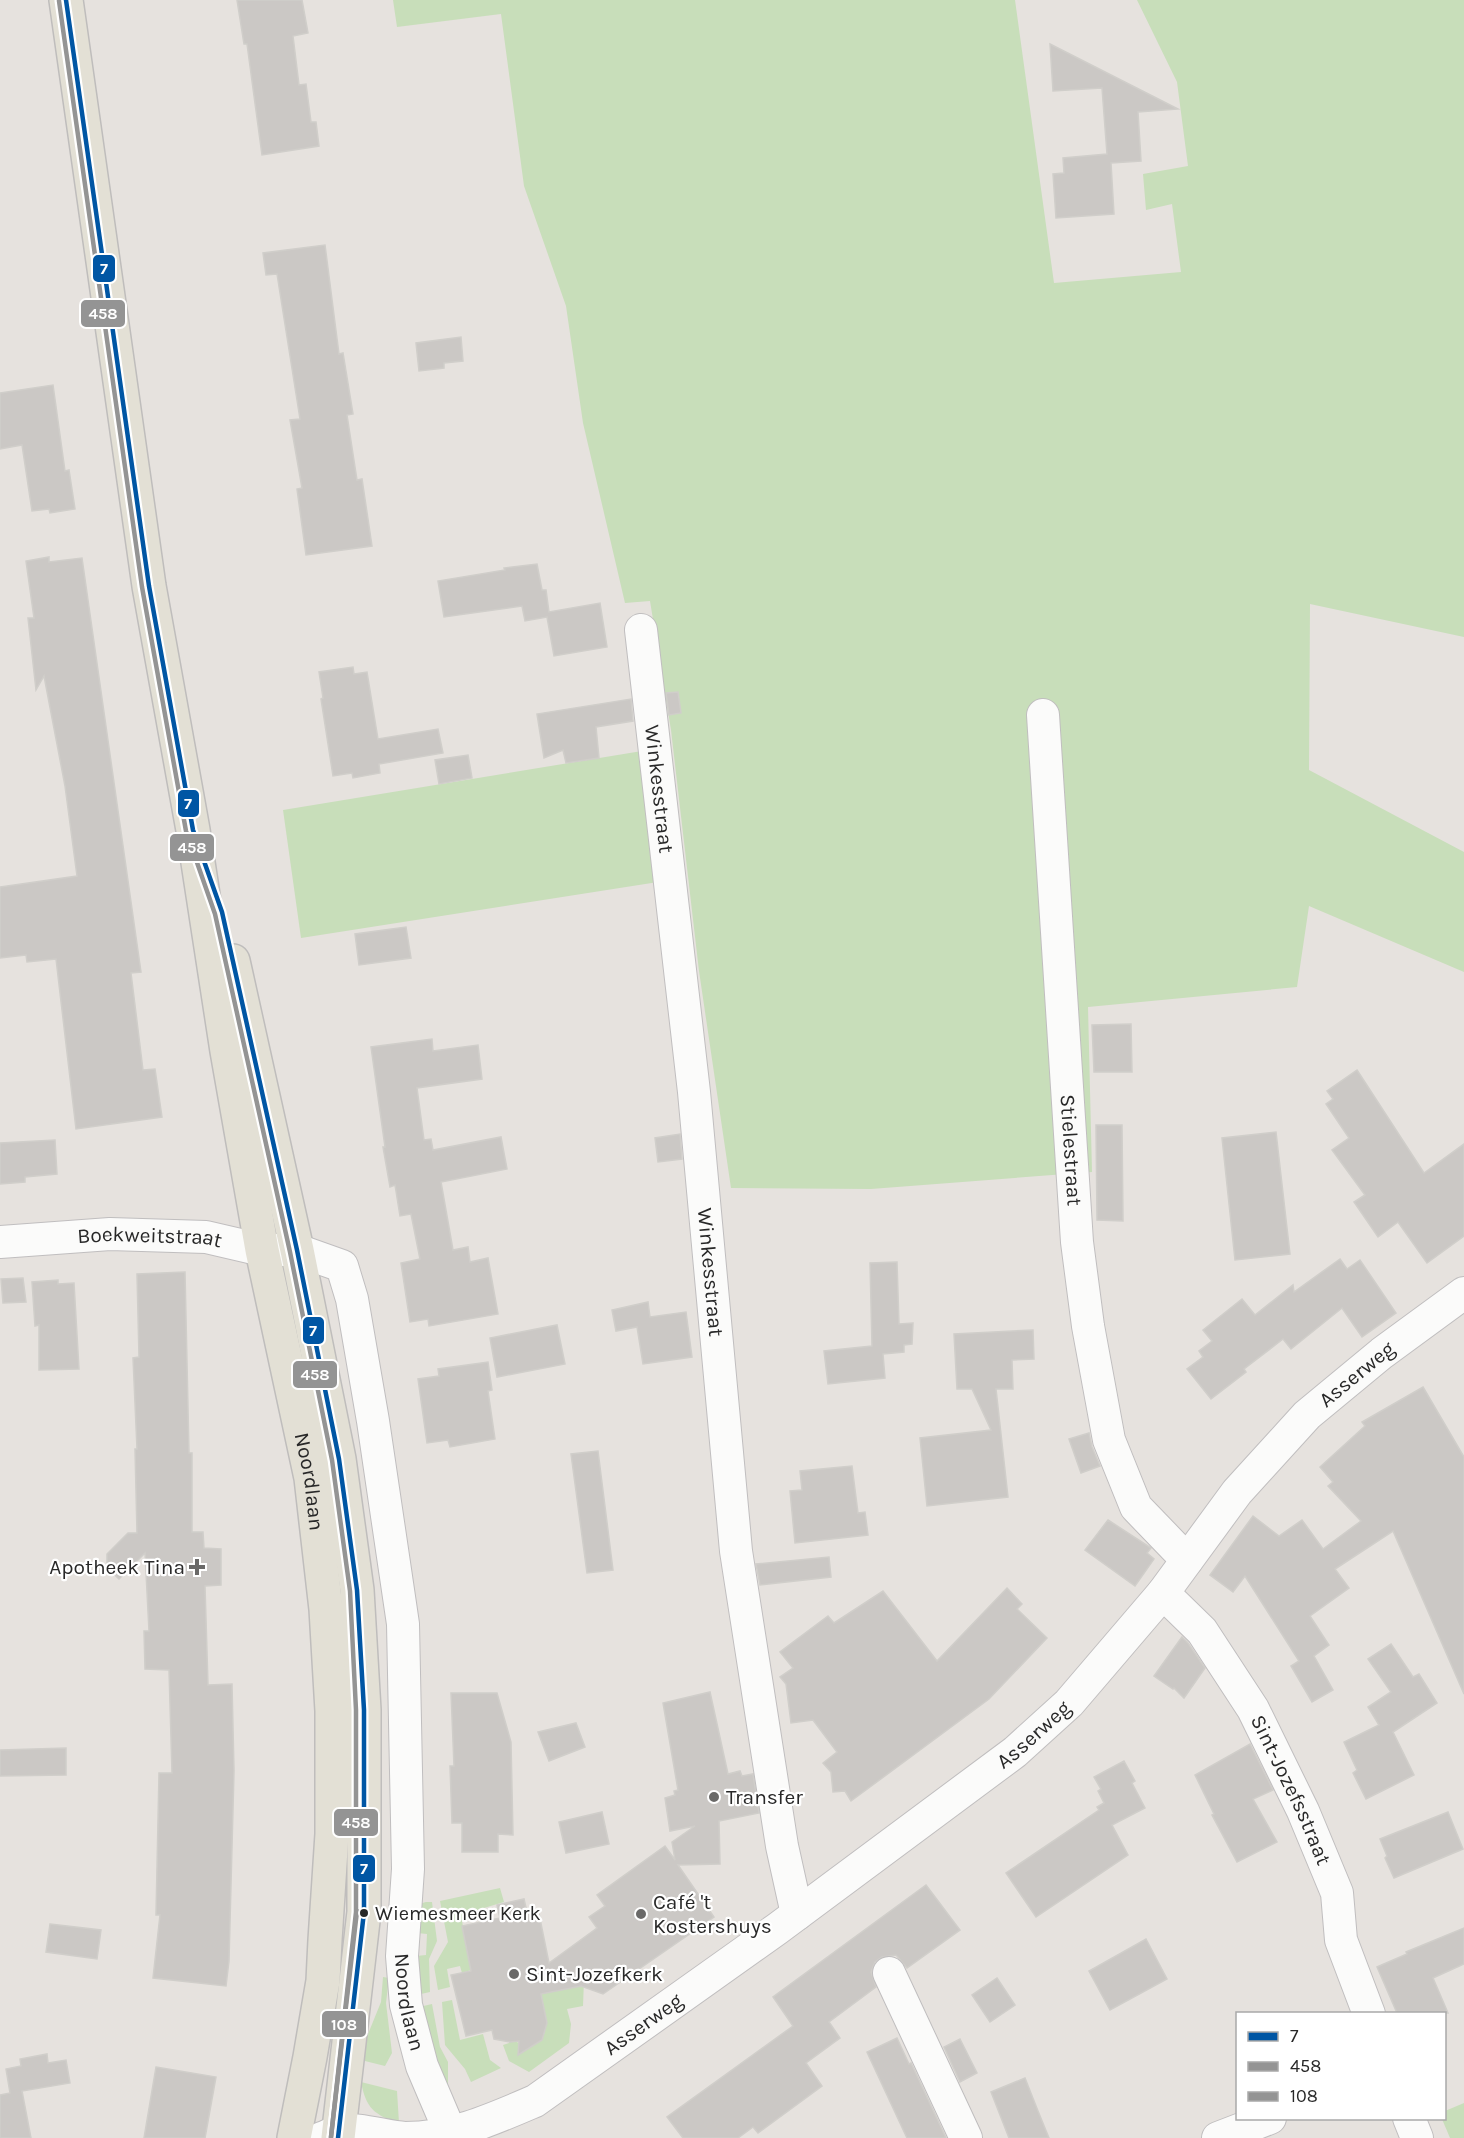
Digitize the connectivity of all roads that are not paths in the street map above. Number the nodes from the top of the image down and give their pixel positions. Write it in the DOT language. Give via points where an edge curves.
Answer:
graph roads {
  1 [pos="66,0"];
  2 [pos="641,630"];
  3 [pos="1043,715"];
  4 [pos="193,830"];
  5 [pos="0,1242"];
  6 [pos="262,1250"];
  7 [pos="297,1250"];
  8 [pos="1464,1293"];
  9 [pos="1187,1560"];
  10 [pos="1163,1593"];
  11 [pos="797,1914"];
  12 [pos="889,1973"];
  13 [pos="1369,2012"];
  14 [pos="1265,2120"];
  15 [pos="1410,2120"];
  16 [pos="500,2132"];
  17 [pos="444,2135"];
  18 [pos="333,2136"];
  19 [pos="294,2138"];
  20 [pos="966,2138"];
  21 [pos="1218,2138"];
  22 [pos="1417,2138"];
  1 -- 4 [label="main road, Noordlaan" via="148,586"];
  2 -- 11 [label="street, Winkesstraat" via="693,1081 736,1551 782,1846"];
  3 -- 9 [label="street, Stielestraat" via="1077,1242 1088,1326 1109,1440 1136,1507"];
  4 -- 6 [label="main road, Noordlaan"];
  4 -- 7 [label="main road, Noordlaan" via="222,912"];
  5 -- 6 [label="street, Boekweitstraat" via="110,1234 182,1236 206,1237"];
  6 -- 7 [label="street, Boekweitstraat"];
  6 -- 19 [label="main road, Noordlaan" via="311,1478 326,1609 332,1711 332,1834 323,1981"];
  7 -- 17 [label="street, Noordlaan" via="342,1266 352,1299 373,1421 403,1624 408,1869 402,1956 406,2005 422,2066 445,2120"];
  7 -- 18 [label="main road, Noordlaan" via="339,1460 357,1590 364,1710 364,1912"];
  8 -- 9 [label="street, Asserweg" via="1307,1415 1237,1492"];
  9 -- 10 [label="street, Asserweg"];
  10 -- 11 [label="street, Asserweg" via="1069,1703 1015,1752"];
  10 -- 13 [label="street, Sint-Jozefsstraat" via="1202,1631 1247,1700 1298,1801 1337,1893 1341,1940"];
  11 -- 16 [label="street, Asserweg" via="535,2101"];
  12 -- 20 [label="street"];
  14 -- 21 [label="street"];
  15 -- 22 [label="street"];
  16 -- 17 [label="street, Asserweg" via="466,2128"];
  17 -- 18 [label="street, Asserweg"];
}
